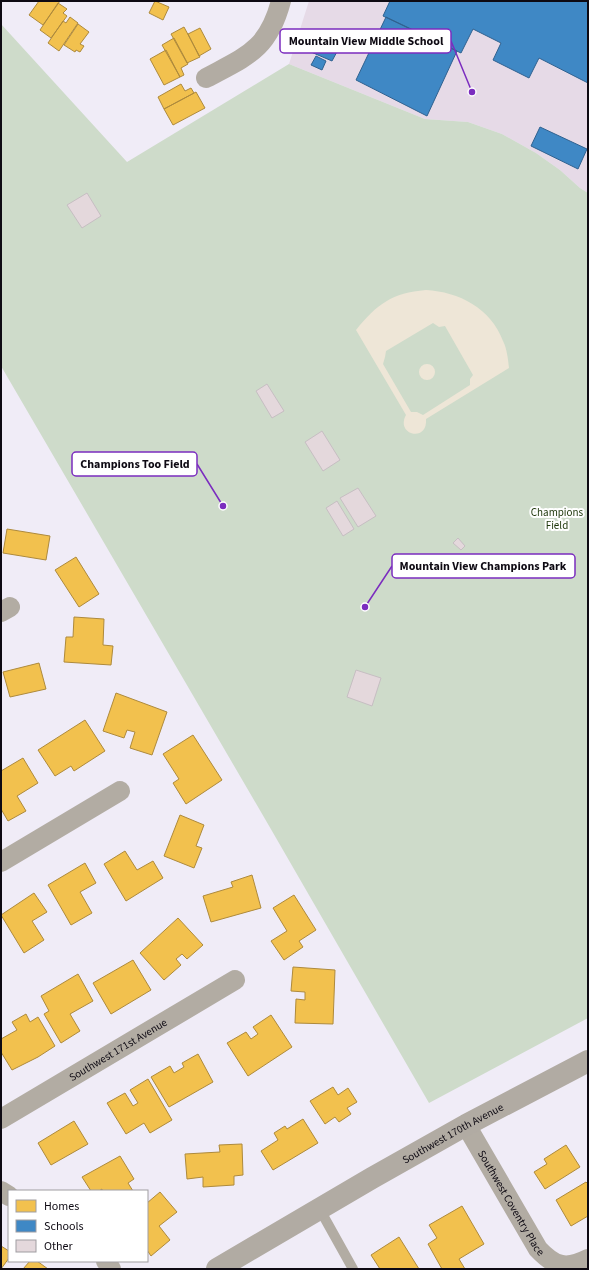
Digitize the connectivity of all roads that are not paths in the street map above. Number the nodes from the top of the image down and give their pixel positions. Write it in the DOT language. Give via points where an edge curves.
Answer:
graph roads {
  1 [pos="281,1"];
  2 [pos="206,78"];
  3 [pos="120,791"];
  4 [pos="1,862"];
  5 [pos="235,980"];
  6 [pos="588,1061"];
  7 [pos="1,1119"];
  8 [pos="466,1126"];
  9 [pos="319,1208"];
  10 [pos="588,1259"];
  11 [pos="568,1268"];
  12 [pos="217,1269"];
  13 [pos="353,1269"];
  1 -- 2 [label="street" via="271,28 257,48"];
  3 -- 4 [label="street"];
  5 -- 7 [label="street, Southwest 171st Avenue"];
  6 -- 8 [label="main road, Southwest 170th Avenue"];
  8 -- 9 [label="main road, Southwest 170th Avenue"];
  8 -- 11 [label="street, Southwest Coventry Place" via="538,1249 546,1259"];
  9 -- 12 [label="main road, Southwest 170th Avenue"];
  9 -- 13 [label="lane"];
  10 -- 11 [label="street, Southwest Coventry Place"];
}
